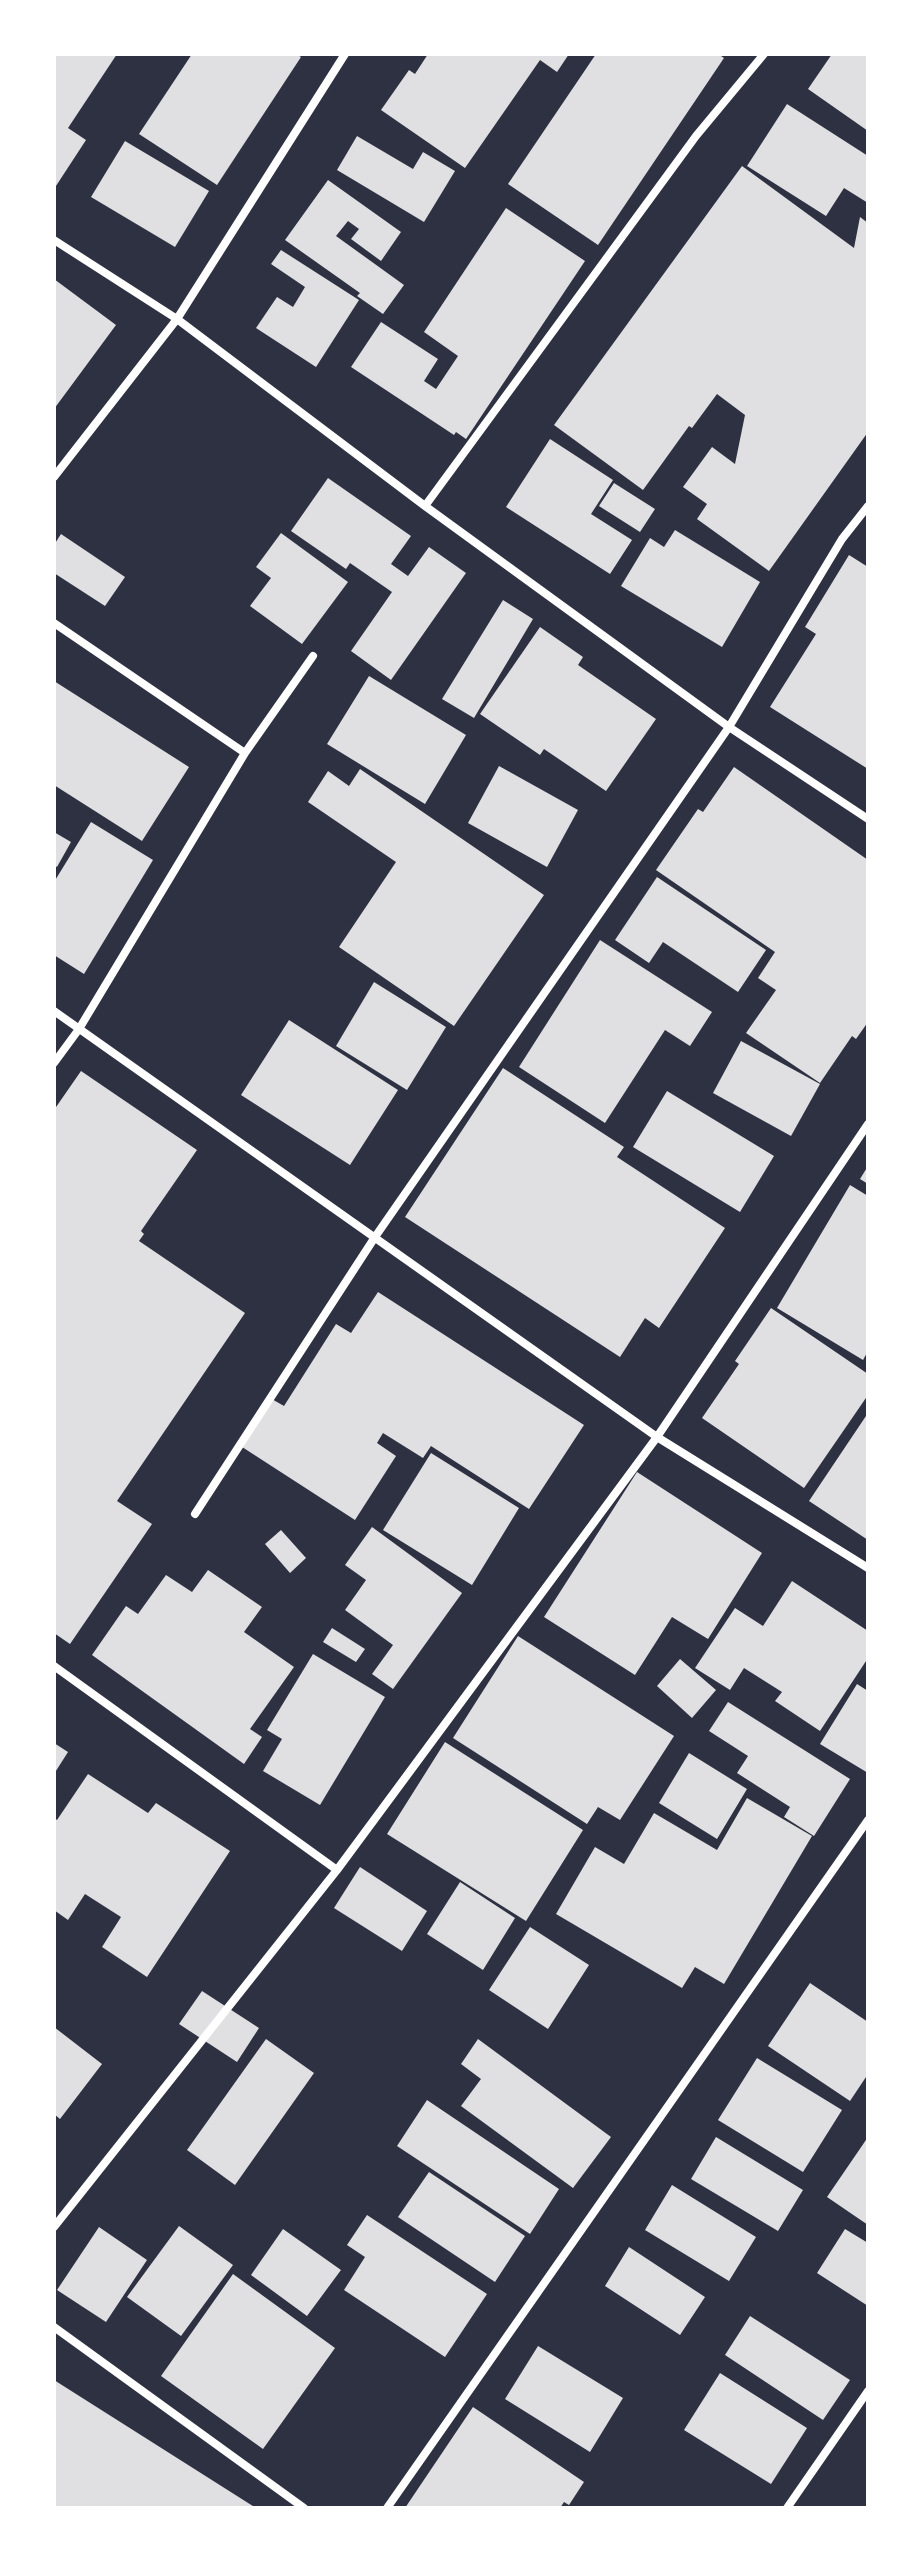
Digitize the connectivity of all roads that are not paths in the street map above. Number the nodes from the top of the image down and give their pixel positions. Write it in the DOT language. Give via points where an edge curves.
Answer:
graph roads {
  1 [pos="345,54"];
  2 [pos="764,54"];
  3 [pos="54,240"];
  4 [pos="177,319"];
  5 [pos="54,477"];
  6 [pos="425,506"];
  7 [pos="868,506"];
  8 [pos="54,623"];
  9 [pos="313,656"];
  10 [pos="729,727"];
  11 [pos="245,753"];
  12 [pos="868,819"];
  13 [pos="54,1011"];
  14 [pos="79,1029"];
  15 [pos="54,1063"];
  16 [pos="868,1124"];
  17 [pos="375,1237"];
  18 [pos="657,1437"];
  19 [pos="195,1514"];
  20 [pos="868,1568"];
  21 [pos="54,1666"];
  22 [pos="868,1820"];
  23 [pos="337,1870"];
  24 [pos="54,2227"];
  25 [pos="54,2327"];
  26 [pos="868,2391"];
  27 [pos="304,2508"];
  28 [pos="387,2508"];
  29 [pos="787,2508"];
  1 -- 4 [label="street"];
  2 -- 6 [label="street" via="696,136"];
  3 -- 4 [label="street"];
  4 -- 5 [label="street"];
  4 -- 6 [label="street"];
  6 -- 10 [label="street"];
  7 -- 10 [label="street" via="842,539"];
  8 -- 11 [label="street"];
  9 -- 11 [label="street"];
  10 -- 12 [label="street"];
  10 -- 17 [label="street"];
  11 -- 14 [label="street"];
  13 -- 14 [label="street"];
  14 -- 15 [label="street"];
  14 -- 17 [label="street"];
  16 -- 18 [label="street"];
  17 -- 18 [label="street"];
  17 -- 19 [label="street"];
  18 -- 20 [label="street"];
  18 -- 23 [label="street"];
  21 -- 23 [label="street"];
  22 -- 28 [label="street"];
  23 -- 24 [label="street"];
  25 -- 27 [label="street"];
  26 -- 29 [label="street"];
}
